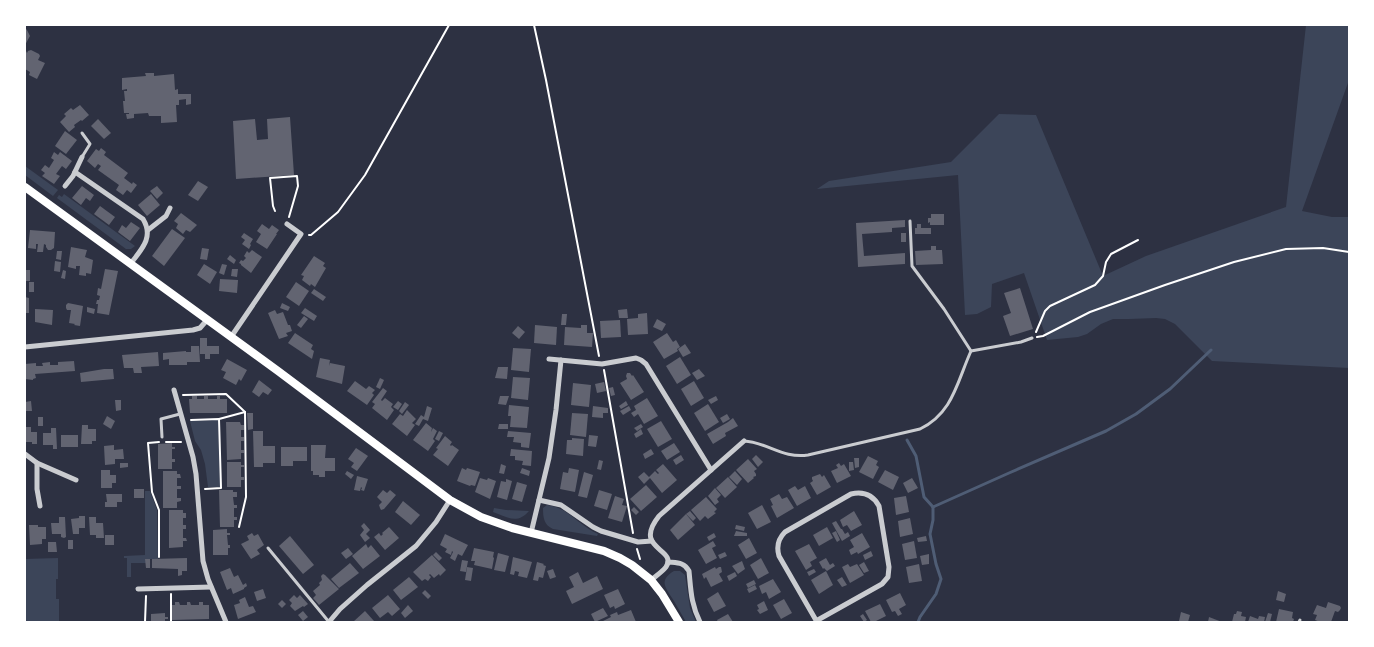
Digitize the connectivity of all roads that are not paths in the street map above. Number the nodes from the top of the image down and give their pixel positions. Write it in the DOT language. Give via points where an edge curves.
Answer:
graph roads {
  1 [pos="82,133"];
  2 [pos="82,157"];
  3 [pos="75,172"];
  4 [pos="65,186"];
  5 [pos="25,187"];
  6 [pos="170,208"];
  7 [pos="910,221"];
  8 [pos="288,222"];
  9 [pos="148,230"];
  10 [pos="131,263"];
  11 [pos="207,320"];
  12 [pos="231,337"];
  13 [pos="1032,338"];
  14 [pos="25,348"];
  15 [pos="971,351"];
  16 [pos="549,359"];
  17 [pos="561,360"];
  18 [pos="175,393"];
  19 [pos="182,417"];
  20 [pos="162,436"];
  21 [pos="744,441"];
  22 [pos="25,454"];
  23 [pos="37,463"];
  24 [pos="711,470"];
  25 [pos="76,480"];
  26 [pos="450,500"];
  27 [pos="539,500"];
  28 [pos="40,506"];
  29 [pos="531,534"];
  30 [pos="652,541"];
  31 [pos="268,548"];
  32 [pos="668,562"];
  33 [pos="651,580"];
  34 [pos="212,587"];
  35 [pos="138,589"];
  36 [pos="816,621"];
  37 [pos="226,622"];
  38 [pos="329,622"];
  39 [pos="679,622"];
  40 [pos="700,622"];
  1 -- 2 [label="lane" via="90,144"];
  2 -- 3 [label="street"];
  3 -- 4 [label="street"];
  3 -- 9 [label="street" via="143,219"];
  5 -- 10 [label="main road"];
  6 -- 9 [label="street" via="166,216"];
  7 -- 15 [label="lane" via="912,266"];
  8 -- 12 [label="street" via="301,234"];
  9 -- 10 [label="street" via="146,241"];
  10 -- 11 [label="main road"];
  11 -- 12 [label="main road"];
  11 -- 14 [label="street" via="193,330"];
  12 -- 26 [label="main road"];
  13 -- 15 [label="lane"];
  15 -- 21 [label="lane" via="945,409 920,429 801,456"];
  16 -- 17 [label="street"];
  17 -- 24 [label="street" via="602,364 636,358 646,364"];
  17 -- 27 [label="street" via="549,458"];
  18 -- 19 [label="street"];
  19 -- 20 [label="lane" via="161,420"];
  19 -- 34 [label="street" via="196,474 202,553"];
  21 -- 24 [label="street"];
  22 -- 23 [label="street"];
  23 -- 25 [label="street"];
  23 -- 28 [label="street" via="36,489"];
  24 -- 30 [label="street" via="659,516 652,527"];
  26 -- 29 [label="main road" via="481,517"];
  26 -- 38 [label="street" via="416,546 340,609"];
  27 -- 29 [label="street"];
  27 -- 30 [label="street" via="561,505 593,528 634,541"];
  29 -- 33 [label="main road" via="604,551 632,565"];
  30 -- 32 [label="street" via="665,553"];
  31 -- 38 [label="lane"];
  32 -- 33 [label="street"];
  32 -- 40 [label="street" via="680,563 687,568 691,601"];
  33 -- 39 [label="main road"];
  34 -- 35 [label="street"];
  34 -- 37 [label="street"];
  36 -- 36 [label="street" via="779,556 780,537 851,494 864,493 876,500 879,506 888,577 882,584"];
}
